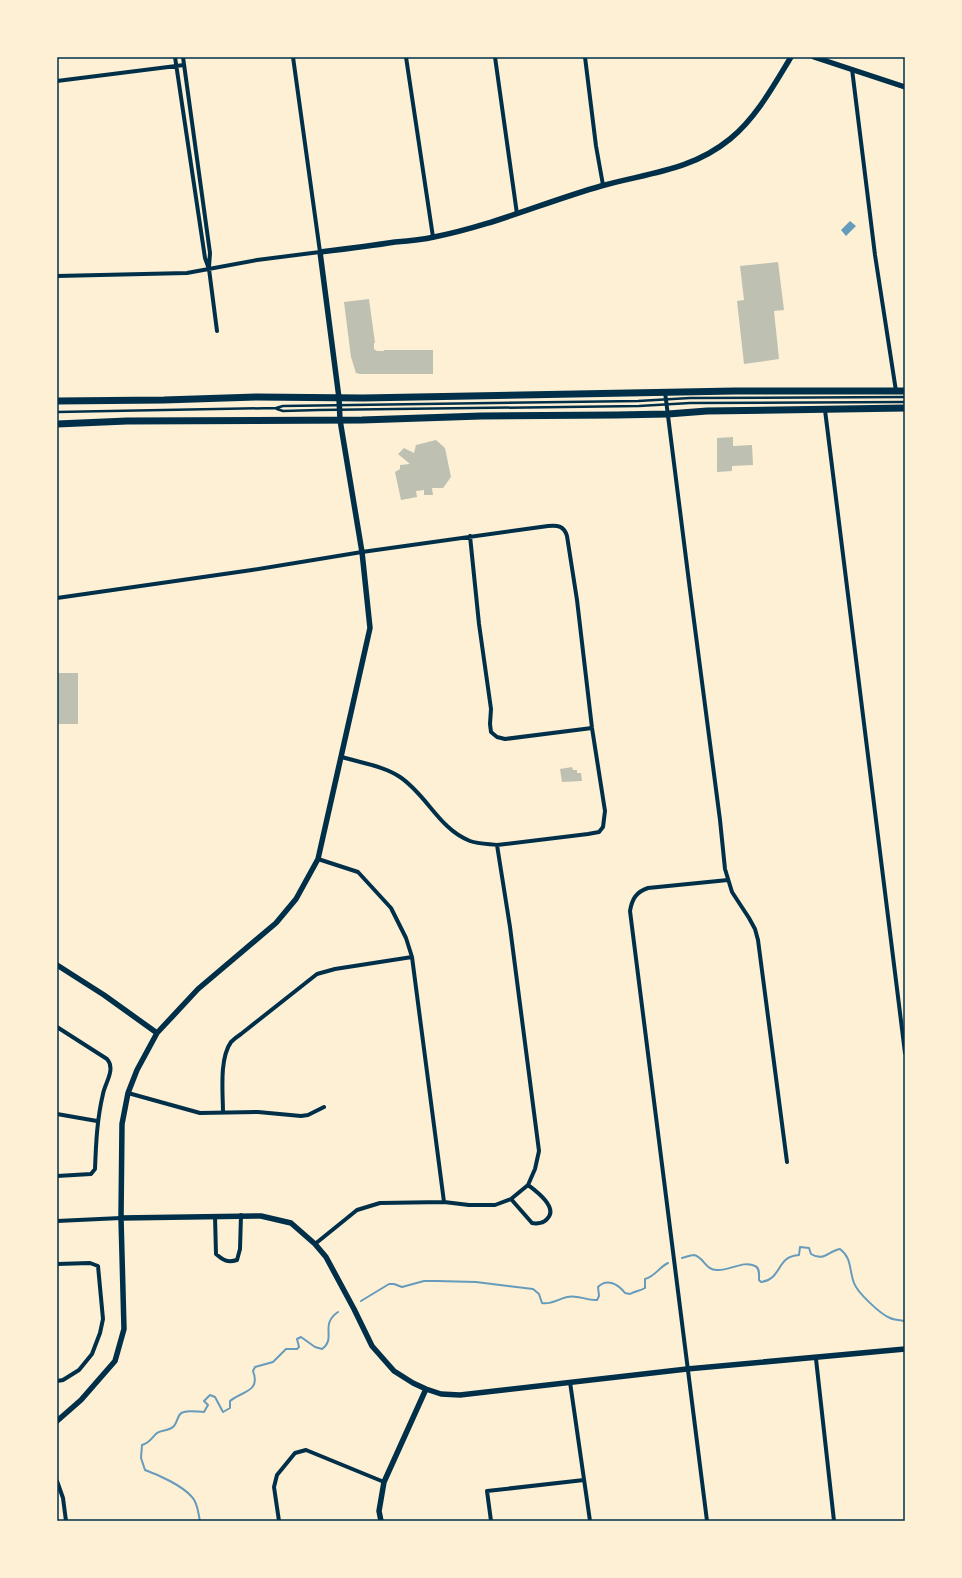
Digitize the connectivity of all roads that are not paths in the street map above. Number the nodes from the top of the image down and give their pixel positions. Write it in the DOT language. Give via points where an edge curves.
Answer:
graph roads {
  1 [pos="175,57"];
  2 [pos="182,57"];
  3 [pos="293,57"];
  4 [pos="406,57"];
  5 [pos="495,57"];
  6 [pos="585,57"];
  7 [pos="791,57"];
  8 [pos="814,57"];
  9 [pos="184,65"];
  10 [pos="177,66"];
  11 [pos="852,69"];
  12 [pos="57,81"];
  13 [pos="905,87"];
  14 [pos="603,185"];
  15 [pos="517,214"];
  16 [pos="433,238"];
  17 [pos="320,252"];
  18 [pos="208,269"];
  19 [pos="57,276"];
  20 [pos="217,331"];
  21 [pos="896,391"];
  22 [pos="905,391"];
  23 [pos="666,396"];
  24 [pos="905,397"];
  25 [pos="57,401"];
  26 [pos="905,402"];
  27 [pos="339,404"];
  28 [pos="666,404"];
  29 [pos="905,408"];
  30 [pos="825,410"];
  31 [pos="57,412"];
  32 [pos="668,414"];
  33 [pos="340,420"];
  34 [pos="57,424"];
  35 [pos="470,536"];
  36 [pos="362,552"];
  37 [pos="57,598"];
  38 [pos="592,728"];
  39 [pos="342,757"];
  40 [pos="497,845"];
  41 [pos="318,859"];
  42 [pos="728,880"];
  43 [pos="412,957"];
  44 [pos="57,965"];
  45 [pos="57,1027"];
  46 [pos="157,1033"];
  47 [pos="905,1054"];
  48 [pos="128,1093"];
  49 [pos="324,1107"];
  50 [pos="223,1113"];
  51 [pos="57,1114"];
  52 [pos="97,1121"];
  53 [pos="787,1162"];
  54 [pos="57,1176"];
  55 [pos="528,1184"];
  56 [pos="511,1199"];
  57 [pos="444,1202"];
  58 [pos="241,1215"];
  59 [pos="215,1216"];
  60 [pos="121,1218"];
  61 [pos="57,1221"];
  62 [pos="315,1244"];
  63 [pos="57,1264"];
  64 [pos="905,1350"];
  65 [pos="816,1359"];
  66 [pos="688,1370"];
  67 [pos="57,1381"];
  68 [pos="570,1382"];
  69 [pos="426,1389"];
  70 [pos="57,1421"];
  71 [pos="584,1480"];
  72 [pos="57,1481"];
  73 [pos="384,1482"];
  74 [pos="66,1521"];
  75 [pos="279,1521"];
  76 [pos="381,1521"];
  77 [pos="491,1521"];
  78 [pos="590,1521"];
  79 [pos="707,1521"];
  80 [pos="834,1521"];
  1 -- 10 [label="street"];
  2 -- 9 [label="street"];
  3 -- 17 [label="street"];
  4 -- 16 [label="street"];
  5 -- 15 [label="street"];
  6 -- 14 [label="street"];
  7 -- 14 [label="street" via="745,125 730,139 686,165"];
  8 -- 11 [label="street"];
  9 -- 10 [label="street"];
  9 -- 18 [label="street" via="210,253"];
  10 -- 12 [label="street"];
  10 -- 18 [label="street"];
  11 -- 13 [label="street"];
  11 -- 21 [label="street" via="874,248"];
  14 -- 15 [label="street"];
  15 -- 16 [label="street"];
  16 -- 17 [label="street"];
  17 -- 18 [label="street"];
  17 -- 27 [label="street"];
  18 -- 19 [label="street" via="187,273"];
  18 -- 20 [label="street"];
  21 -- 22 [label="main road"];
  21 -- 23 [label="main road"];
  23 -- 24 [label="lane"];
  23 -- 27 [label="main road"];
  23 -- 28 [label="street"];
  25 -- 27 [label="main road" via="257,397"];
  26 -- 28 [label="lane"];
  27 -- 28 [label="lane"];
  27 -- 31 [label="lane" via="276,408"];
  27 -- 33 [label="street"];
  28 -- 32 [label="street"];
  29 -- 30 [label="main road"];
  30 -- 32 [label="main road" via="707,411"];
  30 -- 47 [label="street"];
  32 -- 33 [label="main road"];
  32 -- 42 [label="street"];
  33 -- 34 [label="main road" via="127,421"];
  33 -- 36 [label="street"];
  35 -- 36 [label="street"];
  35 -- 38 [label="street" via="558,526 565,531 577,600"];
  35 -- 38 [label="street" via="491,709 491,732 496,737 505,739"];
  36 -- 37 [label="street"];
  36 -- 39 [label="street" via="370,628"];
  38 -- 40 [label="street" via="605,811 604,827 601,831"];
  39 -- 40 [label="street" via="388,770 411,786 449,829 471,842"];
  39 -- 41 [label="street"];
  40 -- 55 [label="street" via="537,1137 536,1163"];
  41 -- 43 [label="street" via="358,872 391,908"];
  41 -- 46 [label="street" via="296,899 276,924 198,989"];
  42 -- 53 [label="street" via="732,892 755,929 758,940"];
  42 -- 66 [label="street" via="641,890 635,896 630,911"];
  43 -- 50 [label="street" via="317,974 231,1042 226,1052 223,1078"];
  43 -- 57 [label="street"];
  44 -- 46 [label="street"];
  45 -- 52 [label="street" via="110,1063 110,1075 103,1092"];
  46 -- 48 [label="street"];
  48 -- 50 [label="street" via="200,1113"];
  48 -- 60 [label="street" via="122,1124"];
  49 -- 50 [label="street" via="301,1116 258,1112"];
  51 -- 52 [label="street"];
  52 -- 54 [label="street" via="96,1169 91,1174"];
  55 -- 56 [label="street"];
  55 -- 56 [label="street" via="550,1206 550,1215 547,1219 532,1223"];
  56 -- 57 [label="street" via="495,1205"];
  57 -- 62 [label="street" via="370,1205 357,1210"];
  58 -- 59 [label="street"];
  58 -- 59 [label="street" via="240,1249 236,1260 230,1262 224,1261 216,1254"];
  58 -- 62 [label="street" via="261,1216 291,1223"];
  59 -- 60 [label="street"];
  60 -- 61 [label="street"];
  60 -- 70 [label="street" via="124,1329 115,1361 81,1400"];
  62 -- 69 [label="street" via="326,1257 372,1346 394,1371"];
  63 -- 67 [label="street" via="90,1263 98,1266 103,1319 92,1354 79,1370"];
  64 -- 65 [label="street"];
  65 -- 66 [label="street"];
  65 -- 80 [label="street"];
  66 -- 68 [label="street"];
  66 -- 79 [label="street"];
  68 -- 69 [label="street" via="460,1395 441,1394"];
  68 -- 71 [label="street"];
  69 -- 73 [label="street"];
  71 -- 77 [label="street" via="487,1491"];
  71 -- 78 [label="street"];
  72 -- 74 [label="street" via="63,1498"];
  73 -- 75 [label="street" via="306,1450 296,1452 277,1475 274,1487"];
  73 -- 76 [label="street" via="379,1511"];
}
